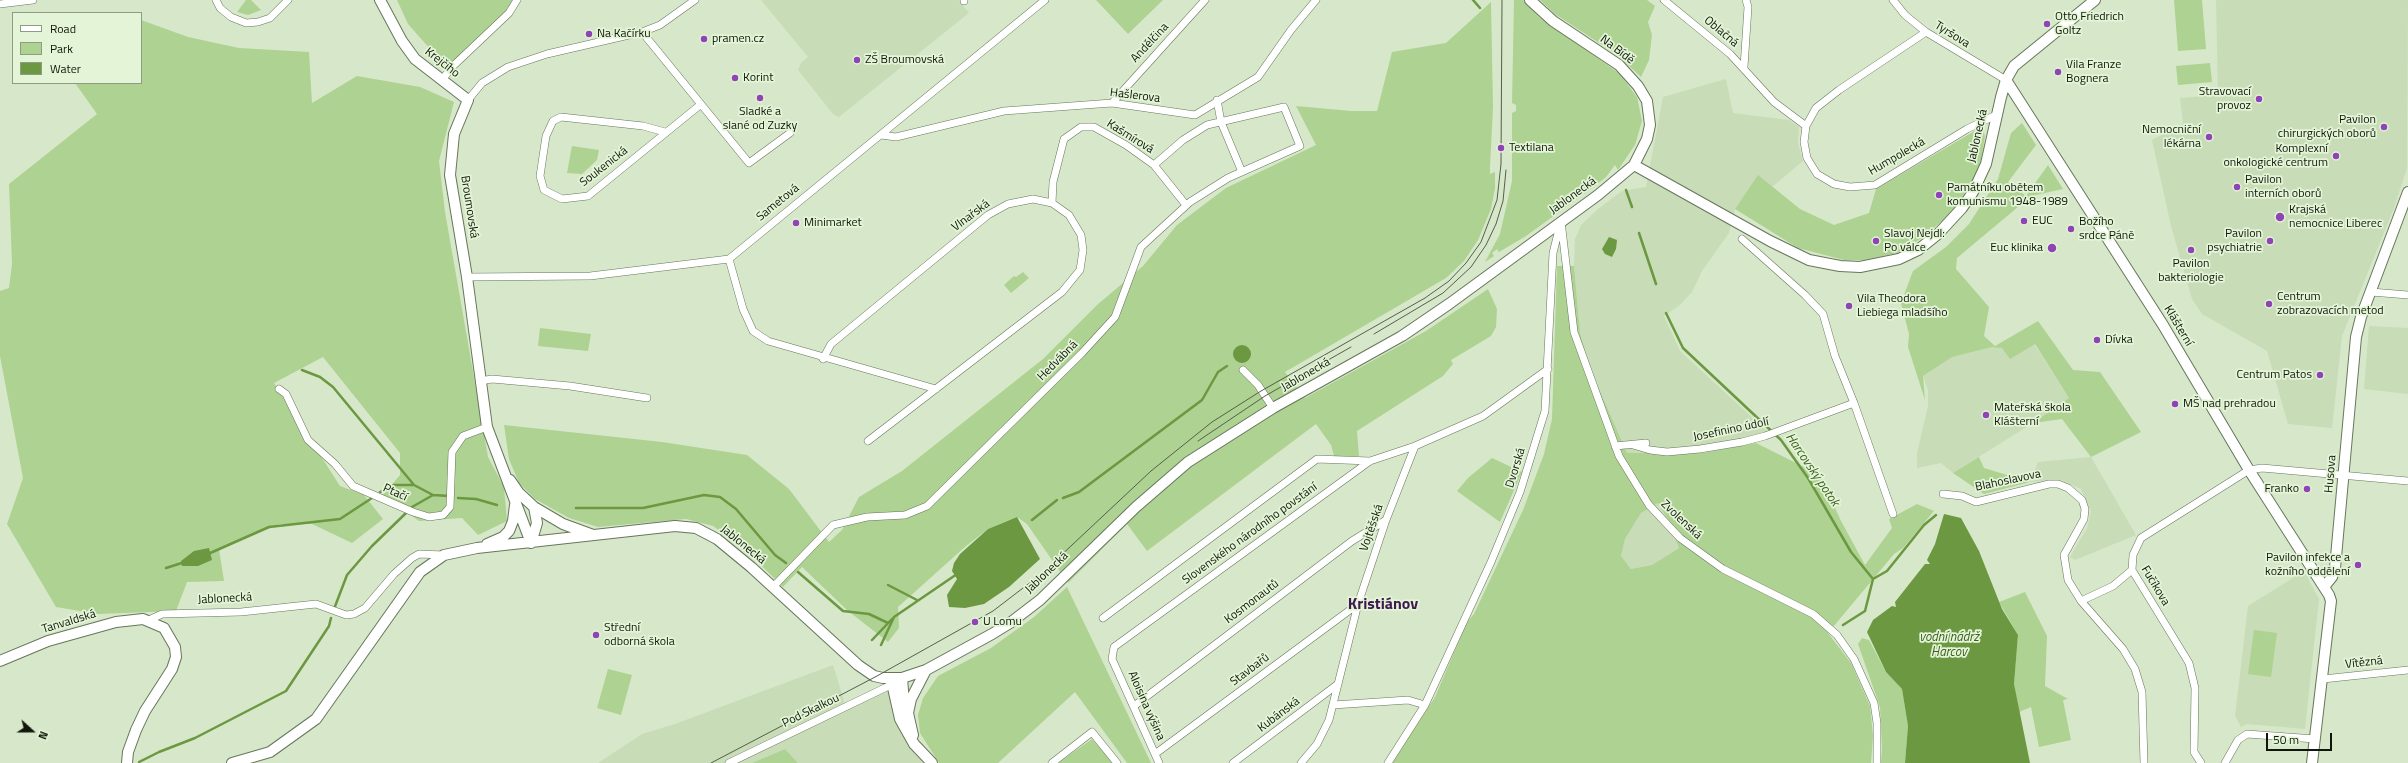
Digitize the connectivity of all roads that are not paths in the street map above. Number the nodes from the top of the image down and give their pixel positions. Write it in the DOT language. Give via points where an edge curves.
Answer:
graph roads {
  1 [pos="33,0"];
  2 [pos="216,0"];
  3 [pos="288,0"];
  4 [pos="380,0"];
  5 [pos="517,0"];
  6 [pos="695,0"];
  7 [pos="1045,0"];
  8 [pos="1205,0"];
  9 [pos="1316,0"];
  10 [pos="1530,0"];
  11 [pos="1664,0"];
  12 [pos="1746,0"];
  13 [pos="1893,0"];
  14 [pos="2095,0"];
  15 [pos="0,4"];
  16 [pos="642,32"];
  17 [pos="1926,32"];
  18 [pos="1744,67"];
  19 [pos="442,80"];
  20 [pos="2006,80"];
  21 [pos="468,100"];
  22 [pos="1217,100"];
  23 [pos="1112,102"];
  24 [pos="700,105"];
  25 [pos="1996,115"];
  26 [pos="1221,122"];
  27 [pos="1806,126"];
  28 [pos="665,132"];
  29 [pos="790,133"];
  30 [pos="880,135"];
  31 [pos="1154,165"];
  32 [pos="1634,165"];
  33 [pos="1242,172"];
  34 [pos="2408,192"];
  35 [pos="1052,203"];
  36 [pos="1186,205"];
  37 [pos="1561,221"];
  38 [pos="1742,239"];
  39 [pos="729,259"];
  40 [pos="467,277"];
  41 [pos="2371,292"];
  42 [pos="2408,295"];
  43 [pos="823,359"];
  44 [pos="1548,369"];
  45 [pos="1243,370"];
  46 [pos="480,381"];
  47 [pos="279,389"];
  48 [pos="936,389"];
  49 [pos="647,398"];
  50 [pos="1854,403"];
  51 [pos="1273,408"];
  52 [pos="487,427"];
  53 [pos="868,441"];
  54 [pos="1646,443"];
  55 [pos="1633,445"];
  56 [pos="1415,446"];
  57 [pos="1615,446"];
  58 [pos="1370,461"];
  59 [pos="2249,470"];
  60 [pos="504,472"];
  61 [pos="2344,475"];
  62 [pos="2408,481"];
  63 [pos="1944,494"];
  64 [pos="515,503"];
  65 [pos="534,507"];
  66 [pos="1893,514"];
  67 [pos="1386,520"];
  68 [pos="597,536"];
  69 [pos="531,543"];
  70 [pos="477,548"];
  71 [pos="444,554"];
  72 [pos="2132,570"];
  73 [pos="773,587"];
  74 [pos="2324,587"];
  75 [pos="2081,601"];
  76 [pos="1358,604"];
  77 [pos="1103,618"];
  78 [pos="149,620"];
  79 [pos="1112,659"];
  80 [pos="0,661"];
  81 [pos="926,670"];
  82 [pos="2408,670"];
  83 [pos="902,678"];
  84 [pos="2323,679"];
  85 [pos="891,682"];
  86 [pos="1338,684"];
  87 [pos="1333,705"];
  88 [pos="1425,705"];
  89 [pos="1134,706"];
  90 [pos="2315,739"];
  91 [pos="914,744"];
  92 [pos="1155,754"];
  93 [pos="128,763"];
  94 [pos="232,763"];
  95 [pos="729,763"];
  96 [pos="932,763"];
  97 [pos="1052,763"];
  98 [pos="1117,763"];
  99 [pos="1159,763"];
  100 [pos="1233,763"];
  101 [pos="1302,763"];
  102 [pos="1388,763"];
  103 [pos="1877,763"];
  104 [pos="2144,763"];
  105 [pos="2201,763"];
  106 [pos="2225,763"];
  107 [pos="2312,763"];
  1 -- 15 [label="street"];
  2 -- 3 [label="street" via="220,8 231,17 246,23 270,18"];
  4 -- 19 [label="main road, Krejčího" via="398,35 415,59"];
  5 -- 19 [label="street" via="509,13"];
  6 -- 16 [label="street, Broumovská" via="660,25"];
  7 -- 30 [label="street, Sametová"];
  8 -- 23 [label="street, Andělčina"];
  9 -- 22 [label="street, Hašlerova" via="1258,77"];
  10 -- 32 [label="main road, Na Bídě" via="1553,21 1619,65 1638,86 1646,102 1650,125 1647,140"];
  11 -- 18 [label="street, Oblačná"];
  12 -- 18 [label="street" via="1748,7"];
  13 -- 17 [label="street, Tyršova" via="1905,15"];
  14 -- 20 [label="main road, Jablonecká" via="2021,58"];
  16 -- 21 [label="street, Broumovská" via="547,54 508,67 482,83"];
  16 -- 24 [label="street"];
  17 -- 20 [label="street, Tyršova"];
  17 -- 27 [label="street, Humpolecká" via="1816,108"];
  18 -- 27 [label="street, Oblačná" via="1774,102"];
  19 -- 21 [label="main road, Krejčího"];
  20 -- 25 [label="main road, Jablonecká"];
  20 -- 59 [label="main road, Klášterní" via="2163,325"];
  21 -- 40 [label="main road, Broumovská" via="454,134 450,175"];
  22 -- 23 [label="street, Hašlerova" via="1195,115"];
  22 -- 26 [label="street"];
  23 -- 30 [label="street, Hašlerova" via="1004,111 896,137"];
  24 -- 28 [label="street, Soukenická"];
  24 -- 29 [label="street" via="749,163"];
  25 -- 27 [label="street, Humpolecká" via="1967,129 1875,185 1850,187 1834,184 1817,174 1807,158 1804,142"];
  25 -- 32 [label="main road, Jablonecká" via="1986,164 1962,208 1918,250 1899,259 1874,265 1825,264 1792,253"];
  26 -- 31 [label="street" via="1208,125 1183,140"];
  26 -- 33 [label="street"];
  26 -- 33 [label="street, Hedvábná" via="1284,106 1300,146"];
  28 -- 28 [label="street, Soukenická" via="643,126 561,117 553,121 546,136 540,176 544,190 562,199 588,196"];
  30 -- 39 [label="street, Sametová"];
  31 -- 35 [label="street, Kašmírová" via="1094,127 1081,127 1064,139 1053,182"];
  31 -- 36 [label="street, Kašmírová"];
  32 -- 37 [label="main road, Jablonecká"];
  33 -- 36 [label="street, Hedvábná"];
  34 -- 41 [label="main road, Husova"];
  35 -- 43 [label="street, Vlnařská" via="1033,199 1008,204 988,215 831,344"];
  35 -- 48 [label="street, Vlnařská" via="1069,215 1081,235 1083,250 1080,270 1062,292"];
  36 -- 73 [label="street, Hedvábná" via="1141,247 1115,317 1077,358 926,506 905,515 867,517 834,525"];
  37 -- 44 [label="street, Dvorská" via="1553,253"];
  37 -- 51 [label="main road, Jablonecká" via="1450,304 1402,336"];
  37 -- 57 [label="street, Zvolenská" via="1574,332"];
  38 -- 50 [label="street" via="1823,314 1835,356"];
  39 -- 40 [label="street" via="590,276"];
  39 -- 43 [label="street" via="743,309 754,331 768,341"];
  40 -- 46 [label="main road, Broumovská"];
  41 -- 42 [label="street"];
  41 -- 61 [label="main road, Husova" via="2356,337"];
  43 -- 48 [label="street"];
  44 -- 56 [label="street" via="1483,416"];
  44 -- 88 [label="street, Dvorská" via="1545,411 1520,492 1491,562"];
  45 -- 51 [label="street"];
  46 -- 49 [label="street" via="492,379 539,383"];
  46 -- 52 [label="main road, Broumovská"];
  47 -- 52 [label="street, Ptačí" via="286,394 308,440 335,464 353,486 412,512 429,516 443,515 450,506 452,452 463,436"];
  48 -- 53 [label="street, Vlnařská"];
  50 -- 55 [label="street, Josefinino údolí" via="1768,435 1694,450 1667,452"];
  50 -- 66 [label="street"];
  51 -- 81 [label="main road, Jablonecká" via="1188,462 1136,507 1040,600 1010,623"];
  52 -- 60 [label="main road, Broumovská"];
  54 -- 55 [label="street, Josefinino údolí"];
  55 -- 57 [label="street, Josefinino údolí"];
  56 -- 58 [label="street, Slovenského národního povstání"];
  56 -- 67 [label="street, Vojtěšská"];
  57 -- 103 [label="street, Zvolenská" via="1649,505 1680,538 1723,569 1813,614 1837,635 1854,659 1874,703"];
  58 -- 77 [label="street" via="1317,459"];
  58 -- 79 [label="street, Slovenského národního povstání" via="1114,648"];
  59 -- 61 [label="street" via="2262,468"];
  59 -- 72 [label="street, Fučíkova" via="2141,538 2133,555"];
  59 -- 74 [label="main road, Klášterní"];
  60 -- 64 [label="main road, Broumovská"];
  60 -- 65 [label="main road, Broumovská" via="519,493"];
  61 -- 62 [label="street"];
  61 -- 74 [label="main road, Husova" via="2335,568"];
  63 -- 75 [label="street, Blahoslavova" via="1962,496 1976,502 2049,484 2058,484 2072,490 2082,500 2085,509 2084,519 2064,555 2068,580"];
  64 -- 69 [label="main road, Broumovská"];
  64 -- 70 [label="main road, Broumovská" via="513,522 504,537"];
  65 -- 68 [label="main road, Broumovská" via="563,524"];
  65 -- 69 [label="main road" via="537,523"];
  67 -- 76 [label="street, Vojtěšská"];
  67 -- 89 [label="street, Kosmonautů" via="1352,541"];
  68 -- 69 [label="main road, Jablonecká"];
  68 -- 73 [label="main road, Jablonecká" via="675,526 696,528 717,539"];
  69 -- 70 [label="main road, Jablonecká"];
  70 -- 71 [label="main road, Jablonecká"];
  71 -- 78 [label="street, Jablonecká" via="419,554 412,558 394,574 365,608 354,614 346,615 316,604 241,612 162,614"];
  71 -- 94 [label="main road, Jablonecká" via="420,572 316,719 270,752 257,758"];
  72 -- 75 [label="street" via="2113,586"];
  72 -- 105 [label="street, Fučíkova" via="2189,663 2195,688 2194,752"];
  73 -- 85 [label="main road, Jablonecká" via="858,665 874,676"];
  74 -- 84 [label="main road" via="2331,601"];
  75 -- 104 [label="street, Blahoslavova" via="2123,649 2135,669 2142,692"];
  76 -- 86 [label="street, Vojtěšská"];
  76 -- 92 [label="street, Stavbařů"];
  78 -- 80 [label="main road, Tanvaldská" via="133,619 90,628"];
  78 -- 93 [label="main road" via="168,633 175,647 176,657 172,669 136,730 128,752"];
  79 -- 89 [label="street, Aloisina výšina"];
  81 -- 83 [label="main road, Jablonecká"];
  81 -- 91 [label="main road" via="915,688 908,713"];
  82 -- 84 [label="street, Vítězná"];
  83 -- 85 [label="main road, Jablonecká"];
  83 -- 91 [label="main road" via="905,721"];
  84 -- 90 [label="main road"];
  85 -- 91 [label="main road" via="900,719"];
  85 -- 95 [label="street, Pod Skalkou"];
  86 -- 87 [label="street, Vojtěšská"];
  86 -- 100 [label="street, Kubánská"];
  87 -- 88 [label="street" via="1408,700"];
  87 -- 101 [label="street, Vojtěšská" via="1317,744"];
  88 -- 102 [label="street, Dvorská"];
  89 -- 92 [label="street, Aloisina výšina"];
  90 -- 106 [label="street" via="2247,734 2238,740"];
  90 -- 107 [label="main road"];
  91 -- 96 [label="main road"];
  92 -- 99 [label="street, Aloisina výšina"];
  97 -- 98 [label="street" via="1092,732"];
}
